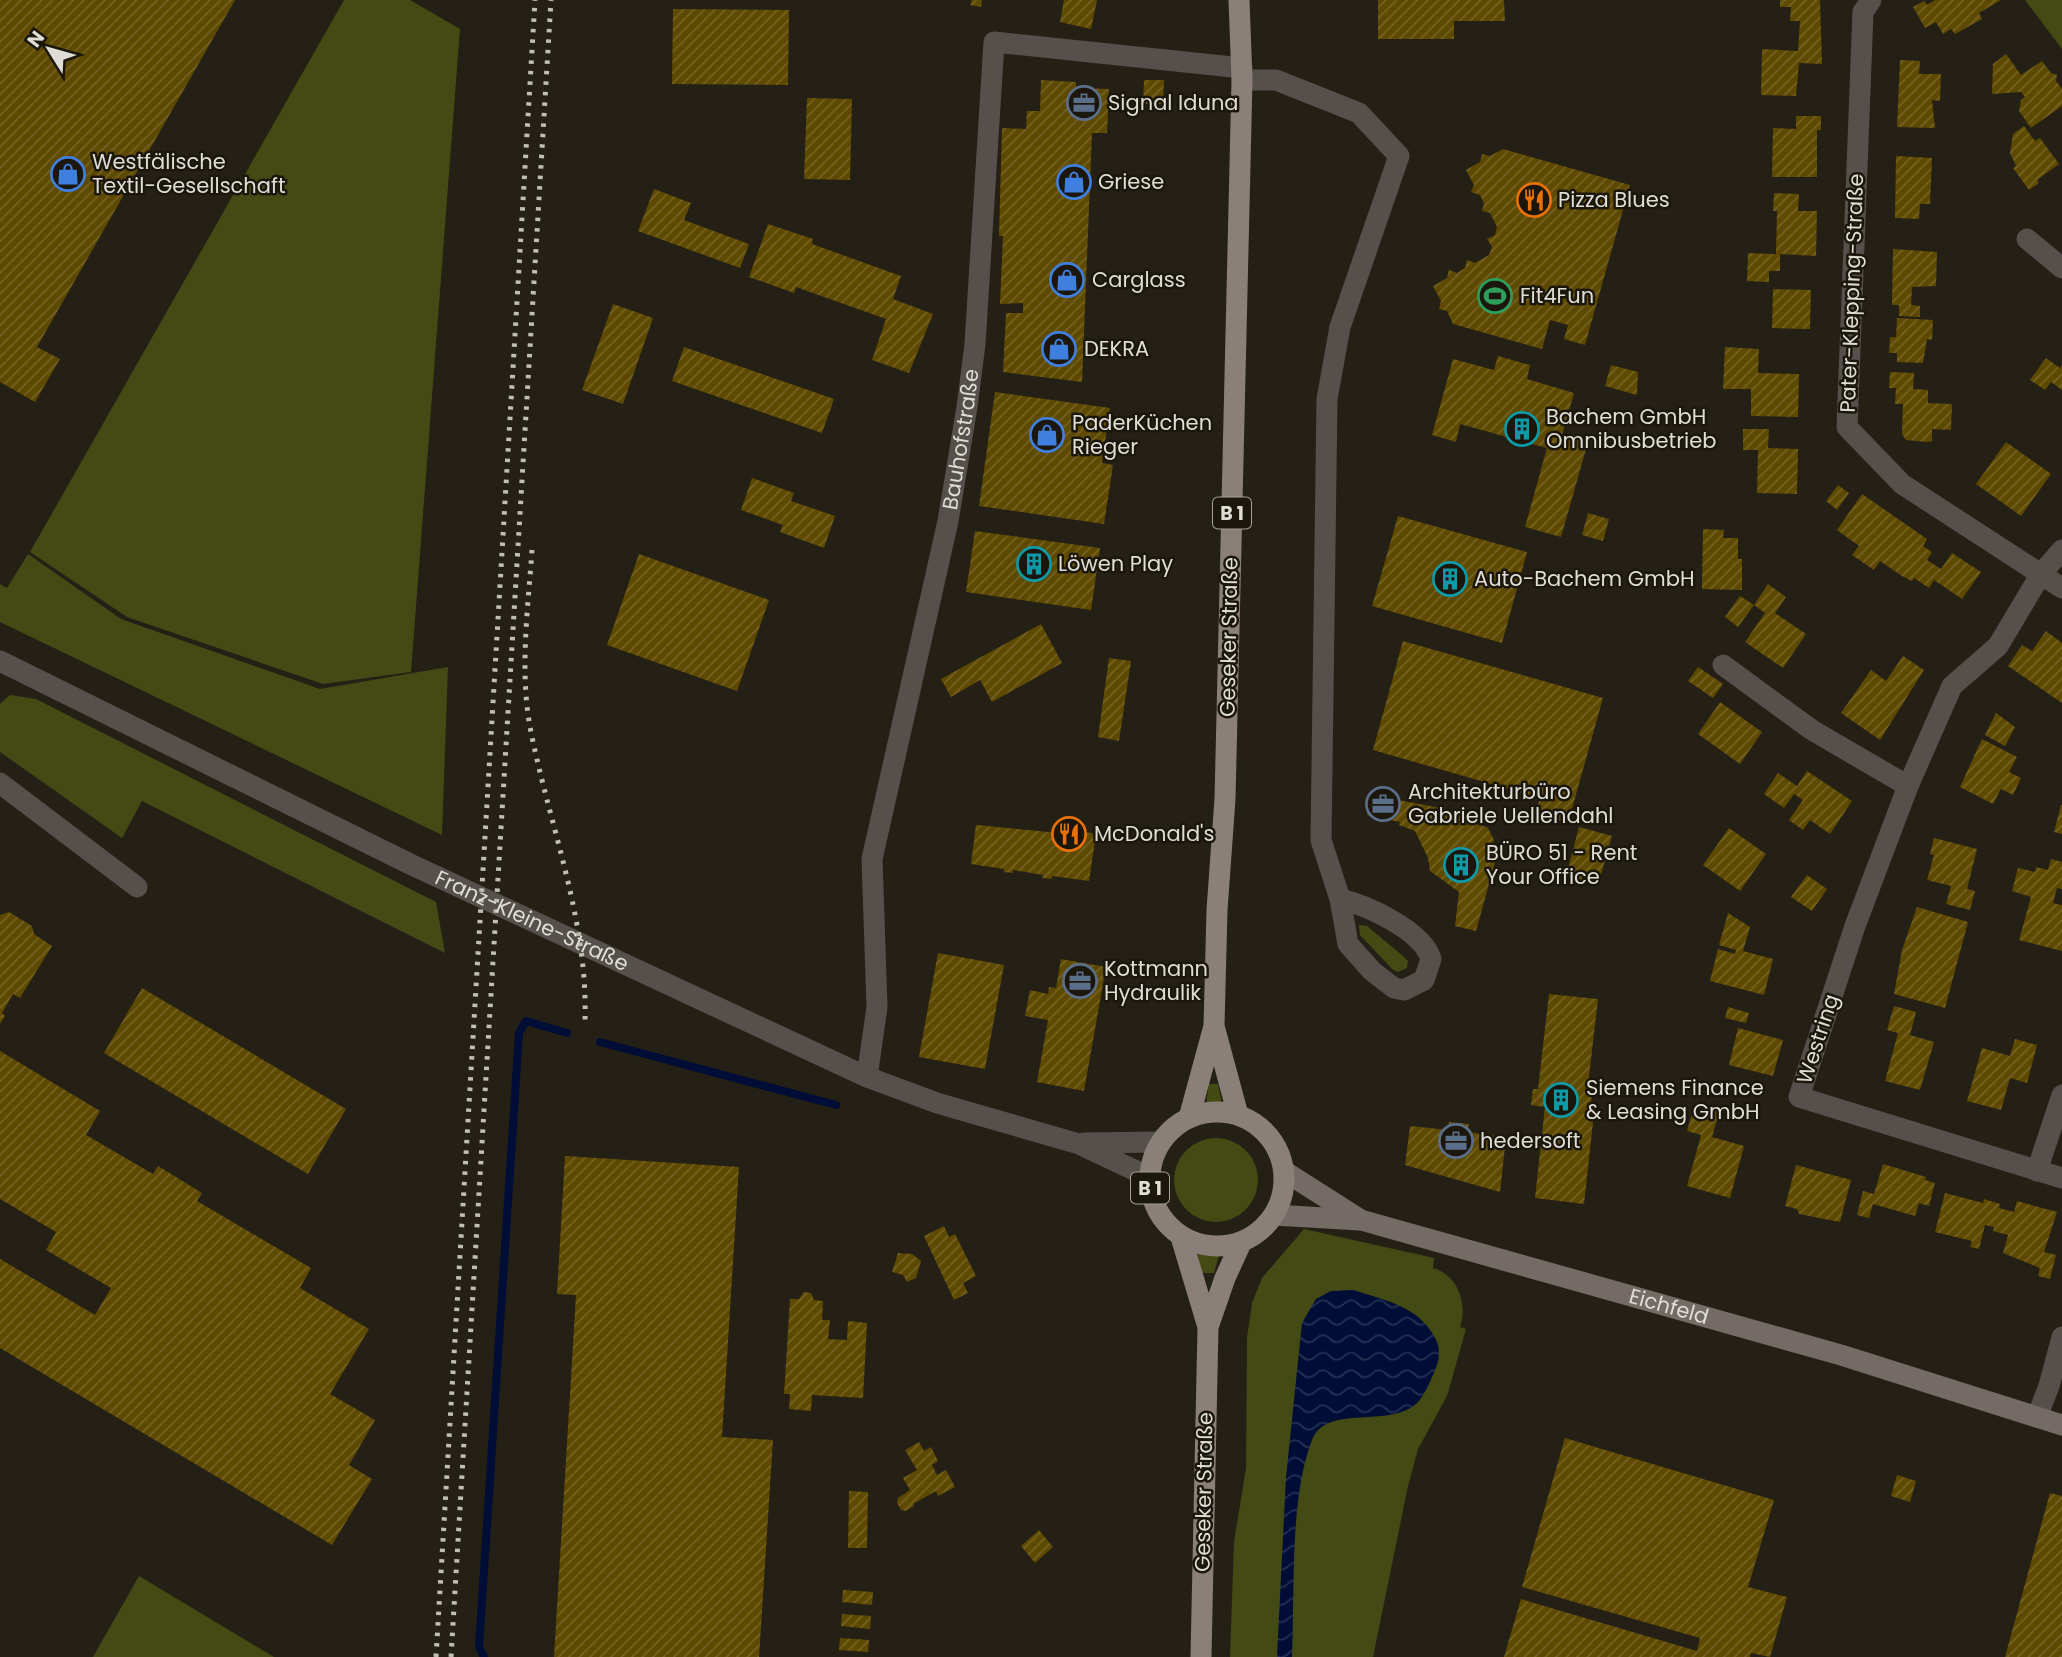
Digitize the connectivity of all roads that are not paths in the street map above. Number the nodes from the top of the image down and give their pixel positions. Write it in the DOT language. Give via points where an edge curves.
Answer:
graph roads {
  1 [pos="1239,0"];
  2 [pos="1871,0"];
  3 [pos="1242,74"];
  4 [pos="2027,239"];
  5 [pos="2062,268"];
  6 [pos="2062,550"];
  7 [pos="2041,574"];
  8 [pos="2062,588"];
  9 [pos="0,661"];
  10 [pos="1723,664"];
  11 [pos="0,783"];
  12 [pos="1908,786"];
  13 [pos="137,887"];
  14 [pos="1340,899"];
  15 [pos="1214,1026"];
  16 [pos="867,1077"];
  17 [pos="2062,1095"];
  18 [pos="1238,1115"];
  19 [pos="1189,1118"];
  20 [pos="1161,1142"];
  21 [pos="1079,1143"];
  22 [pos="1284,1171"];
  23 [pos="2037,1171"];
  24 [pos="1149,1177"];
  25 [pos="2062,1178"];
  26 [pos="1275,1215"];
  27 [pos="1362,1220"];
  28 [pos="1181,1237"];
  29 [pos="1241,1242"];
  30 [pos="1208,1327"];
  31 [pos="2062,1337"];
  32 [pos="2037,1417"];
  33 [pos="2062,1425"];
  34 [pos="1201,1657"];
  1 -- 3 [label="main road, Geseker Straße / B 1"];
  2 -- 7 [label="street, Pater-Klepping-Straße" via="1863,12 1847,427 1902,484"];
  3 -- 14 [label="street" via="1276,80 1359,113 1399,156 1340,327 1327,399 1321,840"];
  3 -- 15 [label="main road, Geseker Straße / B 1" via="1226,799"];
  3 -- 16 [label="street, Bauhofstraße" via="994,42 967,407 948,521 873,859 877,1007"];
  4 -- 5 [label="street"];
  6 -- 7 [label="street, Westring"];
  7 -- 8 [label="street, Pater-Klepping-Straße"];
  7 -- 12 [label="street, Westring" via="1998,646 1952,686"];
  9 -- 16 [label="street, Franz-Kleine-Straße" via="411,864"];
  10 -- 12 [label="street" via="1812,730"];
  11 -- 13 [label="street"];
  12 -- 23 [label="street, Westring" via="1855,926 1799,1097"];
  14 -- 14 [label="street" via="1348,944 1372,971 1404,990 1424,980 1431,959 1422,943 1359,903"];
  15 -- 18 [label="main road, Geseker Straße / B 1"];
  15 -- 19 [label="main road, Geseker Straße / B 1"];
  16 -- 21 [label="street, Franz-Kleine-Straße" via="937,1103"];
  17 -- 23 [label="street"];
  18 -- 19 [label="main road" via="1206,1113"];
  18 -- 22 [label="main road" via="1262,1129 1276,1147"];
  19 -- 20 [label="main road, B 1"];
  20 -- 21 [label="street, Franz-Kleine-Straße"];
  20 -- 24 [label="main road, B 1"];
  21 -- 24 [label="street, Franz-Kleine-Straße"];
  22 -- 26 [label="main road" via="1283,1194"];
  22 -- 27 [label="main road, Eichfeld"];
  23 -- 25 [label="street, Westring"];
  24 -- 28 [label="main road, B 1" via="1159,1215"];
  26 -- 27 [label="main road"];
  26 -- 29 [label="main road, B 1"];
  27 -- 32 [label="main road, Eichfeld" via="1642,1296"];
  28 -- 29 [label="main road, B 1" via="1208,1247"];
  28 -- 30 [label="main road, Geseker Straße / B 1"];
  29 -- 30 [label="main road, Geseker Straße / B 1"];
  30 -- 34 [label="main road, Geseker Straße / B 1"];
  31 -- 32 [label="street"];
  32 -- 33 [label="main road, Eichfeld"];
}
